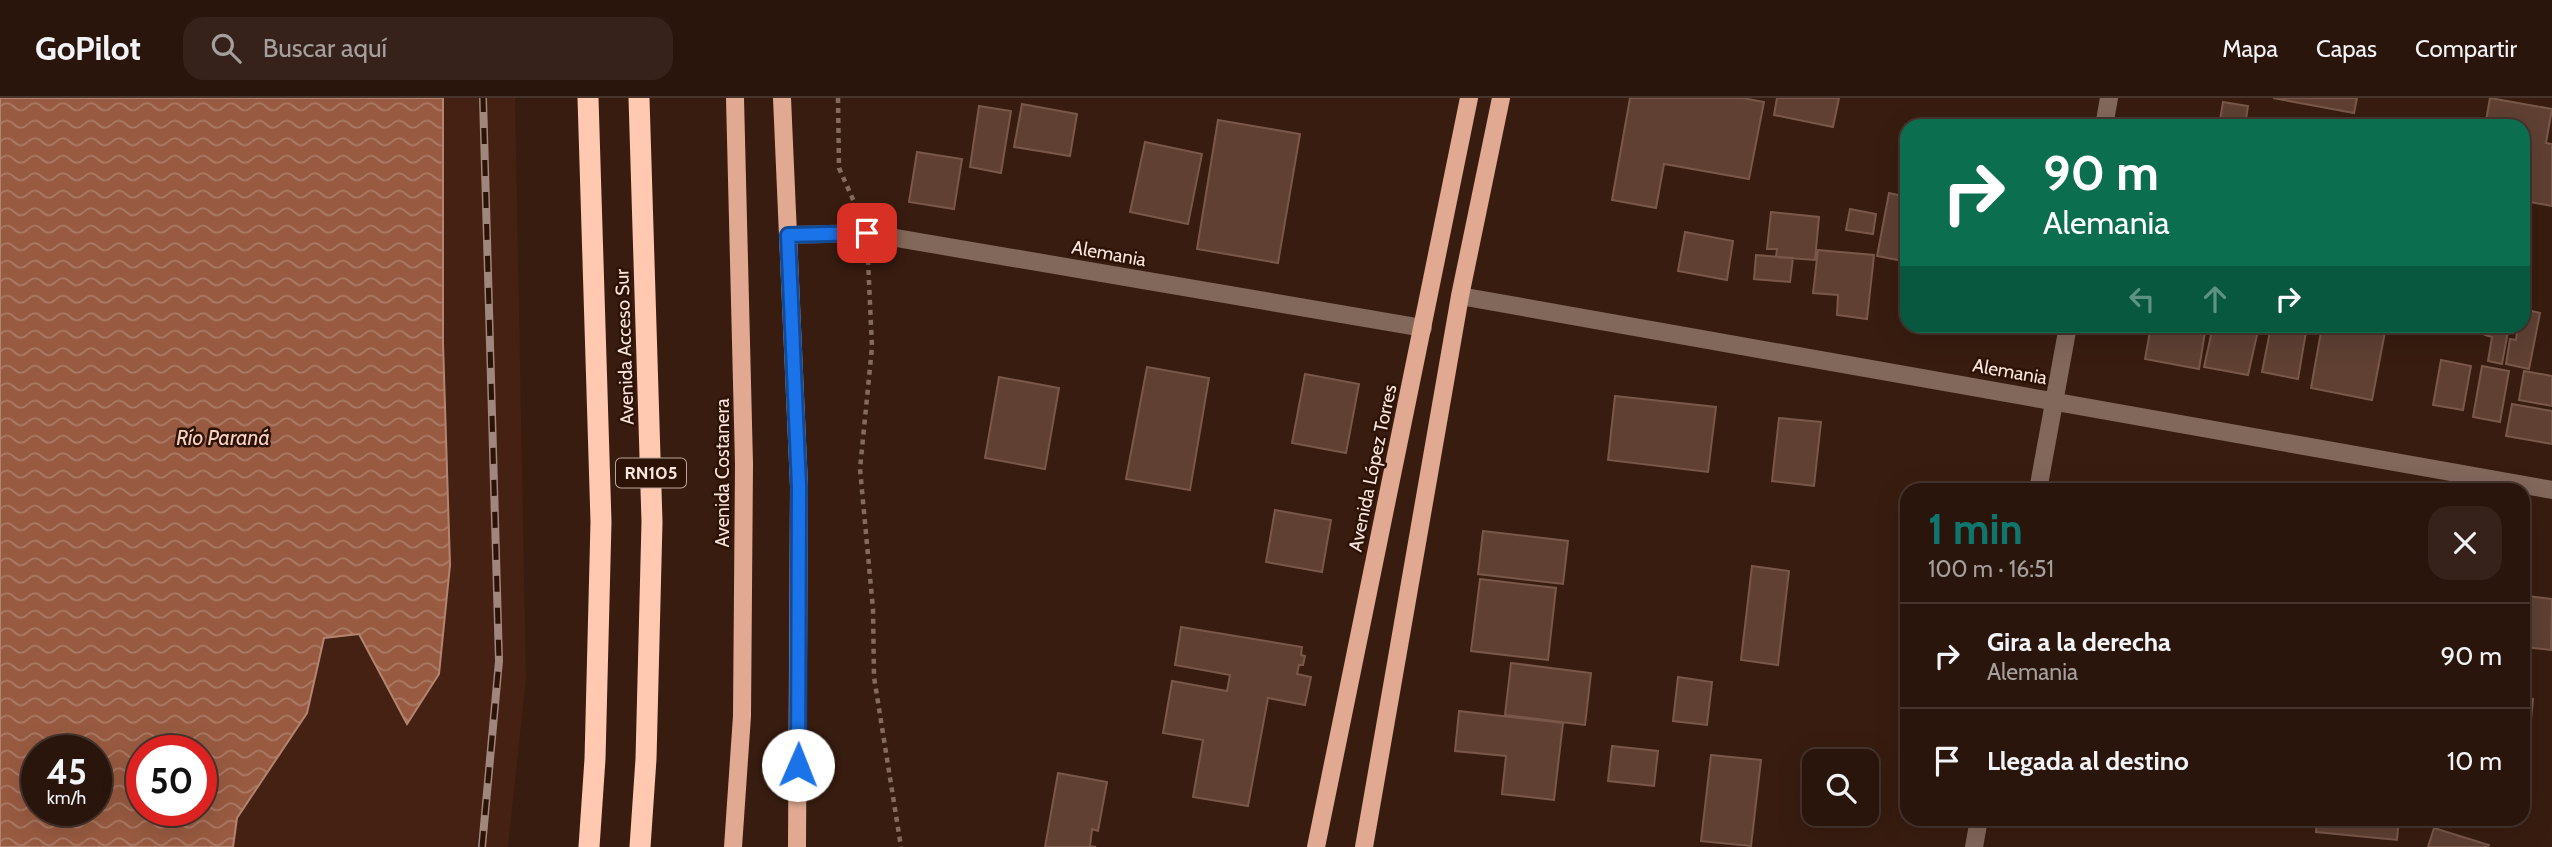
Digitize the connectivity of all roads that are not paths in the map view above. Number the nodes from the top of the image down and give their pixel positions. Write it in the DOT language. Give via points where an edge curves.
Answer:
graph roads {
  1 [pos="588,98"];
  2 [pos="639,98"];
  3 [pos="735,98"];
  4 [pos="782,98"];
  5 [pos="1469,98"];
  6 [pos="1501,98"];
  7 [pos="2109,98"];
  8 [pos="2105,119"];
  9 [pos="788,235"];
  10 [pos="1460,296"];
  11 [pos="1423,328"];
  12 [pos="2067,333"];
  13 [pos="2054,400"];
  14 [pos="2039,483"];
  15 [pos="2513,483"];
  16 [pos="2530,486"];
  17 [pos="2552,490"];
  18 [pos="1978,826"];
  19 [pos="589,847"];
  20 [pos="640,847"];
  21 [pos="733,847"];
  22 [pos="797,847"];
  23 [pos="1315,847"];
  24 [pos="1364,847"];
  25 [pos="1974,847"];
  1 -- 19 [label="highway, Avenida Acceso Sur / RN105" via="601,522"];
  2 -- 20 [label="highway, Avenida Acceso Sur / RN105" via="652,522"];
  3 -- 21 [label="main road, Avenida Costanera" via="744,464 742,716"];
  4 -- 9 [label="main road"];
  5 -- 11 [label="main road, Avenida López Torres"];
  6 -- 10 [label="main road"];
  7 -- 8 [label="street"];
  9 -- 11 [label="street, Alemania" via="867,233"];
  9 -- 22 [label="main road" via="799,486"];
  10 -- 13 [label="street, Alemania"];
  10 -- 24 [label="main road"];
  11 -- 23 [label="main road, Avenida López Torres"];
  12 -- 13 [label="street"];
  13 -- 14 [label="street"];
  13 -- 15 [label="street, Alemania"];
  16 -- 17 [label="street, Alemania"];
  18 -- 25 [label="street"];
}
